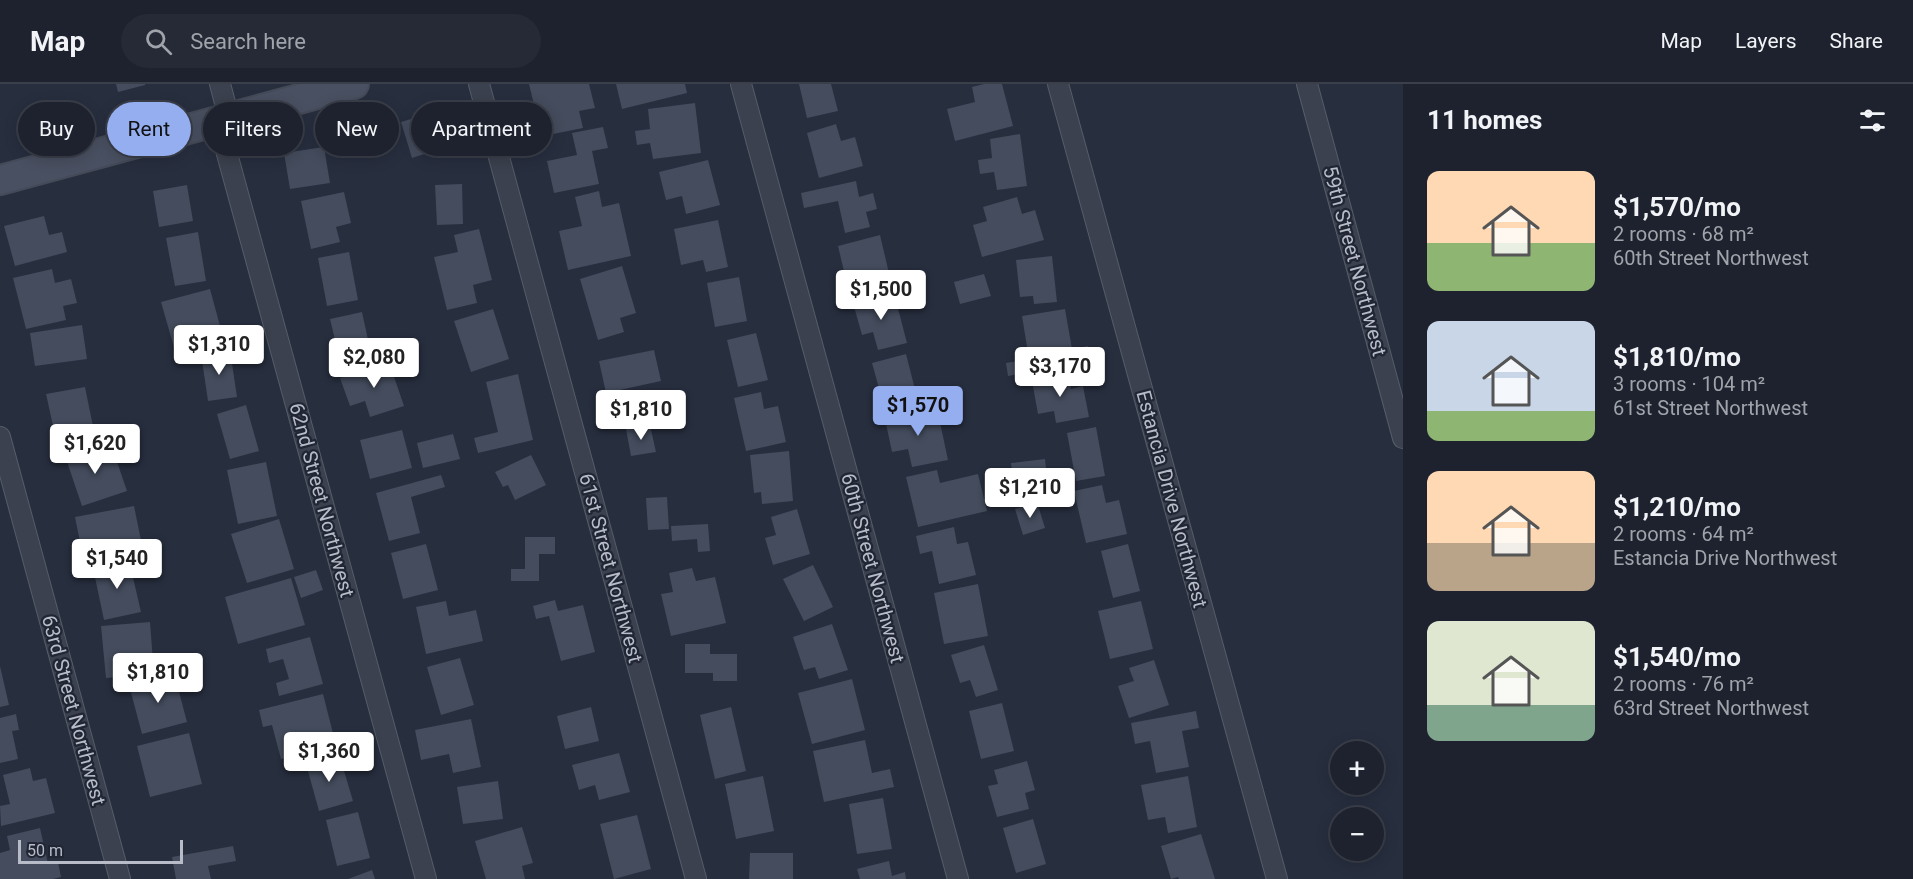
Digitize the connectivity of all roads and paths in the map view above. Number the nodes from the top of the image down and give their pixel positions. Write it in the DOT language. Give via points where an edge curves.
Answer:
graph roads {
  1 [pos="220,84"];
  2 [pos="354,84"];
  3 [pos="480,84"];
  4 [pos="741,84"];
  5 [pos="1058,84"];
  6 [pos="1307,84"];
  7 [pos="222,102"];
  8 [pos="287,102"];
  9 [pos="203,125"];
  10 [pos="234,156"];
  11 [pos="0,180"];
  12 [pos="0,437"];
  13 [pos="1403,438"];
  14 [pos="120,879"];
  15 [pos="426,879"];
  16 [pos="696,879"];
  17 [pos="958,879"];
  18 [pos="1277,879"];
  1 -- 7 [label="street, 62nd Street Northwest"];
  2 -- 8 [label="street"];
  3 -- 16 [label="street, 61st Street Northwest"];
  4 -- 17 [label="street, 60th Street Northwest"];
  5 -- 18 [label="street, Estancia Drive Northwest"];
  6 -- 13 [label="street, 59th Street Northwest"];
  9 -- 11 [label="street"];
  10 -- 15 [label="street, 62nd Street Northwest"];
  12 -- 14 [label="street, 63rd Street Northwest"];
}
